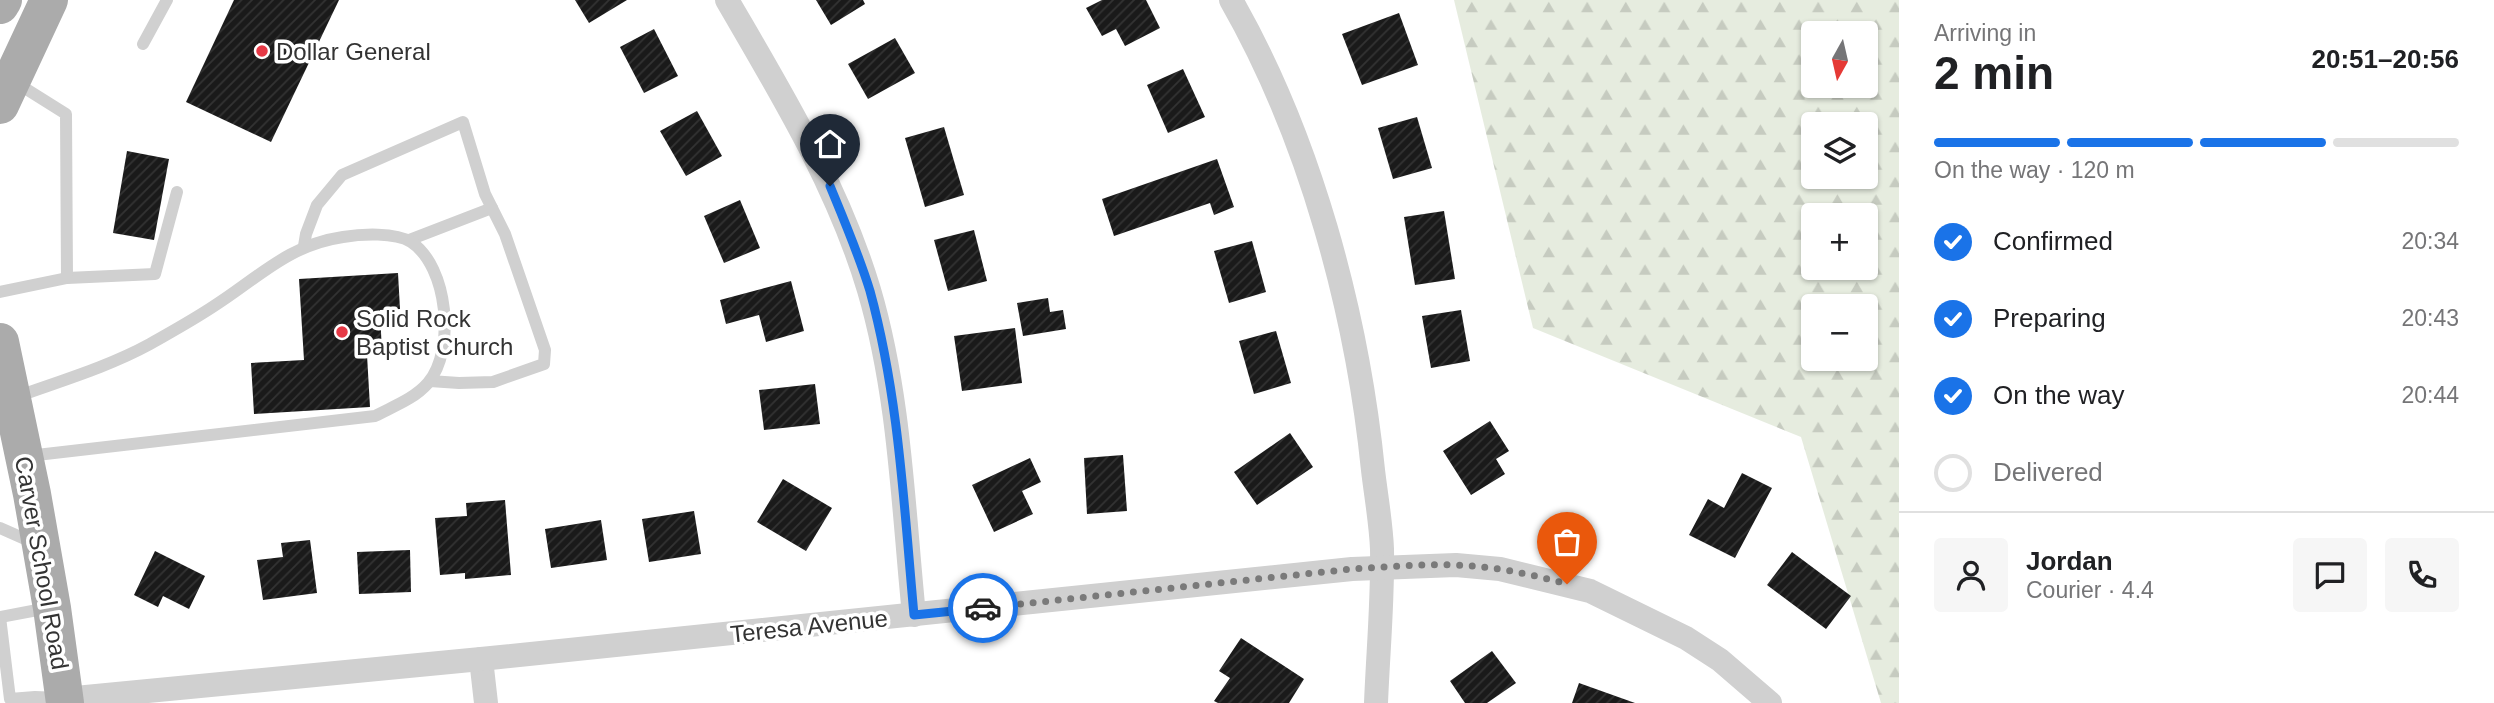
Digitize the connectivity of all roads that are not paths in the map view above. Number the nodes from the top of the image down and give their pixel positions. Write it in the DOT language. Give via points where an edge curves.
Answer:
graph roads {
  1 [pos="3,0"];
  2 [pos="49,0"];
  3 [pos="167,0"];
  4 [pos="727,0"];
  5 [pos="1231,0"];
  6 [pos="0,5"];
  7 [pos="143,44"];
  8 [pos="6,92"];
  9 [pos="177,192"];
  10 [pos="492,208"];
  11 [pos="409,240"];
  12 [pos="304,246"];
  13 [pos="67,278"];
  14 [pos="0,292"];
  15 [pos="0,345"];
  16 [pos="430,381"];
  17 [pos="12,399"];
  18 [pos="24,456"];
  19 [pos="0,528"];
  20 [pos="41,546"];
  21 [pos="1382,567"];
  22 [pos="52,608"];
  23 [pos="914,615"];
  24 [pos="0,617"];
  25 [pos="481,659"];
  26 [pos="65,701"];
  27 [pos="486,703"];
  28 [pos="1376,703"];
  29 [pos="1770,703"];
  1 -- 6 [label="main road"];
  2 -- 8 [label="main road"];
  3 -- 7 [label="lane"];
  4 -- 23 [label="street" via="830,186 870,292 892,399"];
  5 -- 21 [label="street" via="1266,64 1333,257 1367,413"];
  8 -- 13 [label="lane" via="66,114"];
  9 -- 13 [label="lane" via="156,274"];
  10 -- 11 [label="lane"];
  10 -- 12 [label="lane" via="463,122 342,175 317,205"];
  10 -- 16 [label="lane" via="545,350 544,364 493,382"];
  11 -- 12 [label="lane" via="378,234"];
  11 -- 16 [label="lane" via="424,252 445,309 440,362"];
  12 -- 17 [label="lane" via="146,346"];
  13 -- 14 [label="lane"];
  15 -- 17 [label="main road, Carver School Road"];
  16 -- 18 [label="lane" via="412,398 375,416"];
  17 -- 18 [label="main road, Carver School Road"];
  18 -- 20 [label="main road, Carver School Road"];
  19 -- 20 [label="lane"];
  20 -- 22 [label="main road, Carver School Road"];
  21 -- 23 [label="street, Teresa Avenue"];
  21 -- 28 [label="street"];
  21 -- 29 [label="street, Teresa Avenue" via="1500,569 1590,591 1686,638"];
  22 -- 24 [label="lane"];
  22 -- 26 [label="main road, Carver School Road"];
  23 -- 25 [label="street, Teresa Avenue"];
  24 -- 26 [label="lane" via="10,699"];
  25 -- 26 [label="street, Teresa Avenue"];
  25 -- 27 [label="street"];
}
